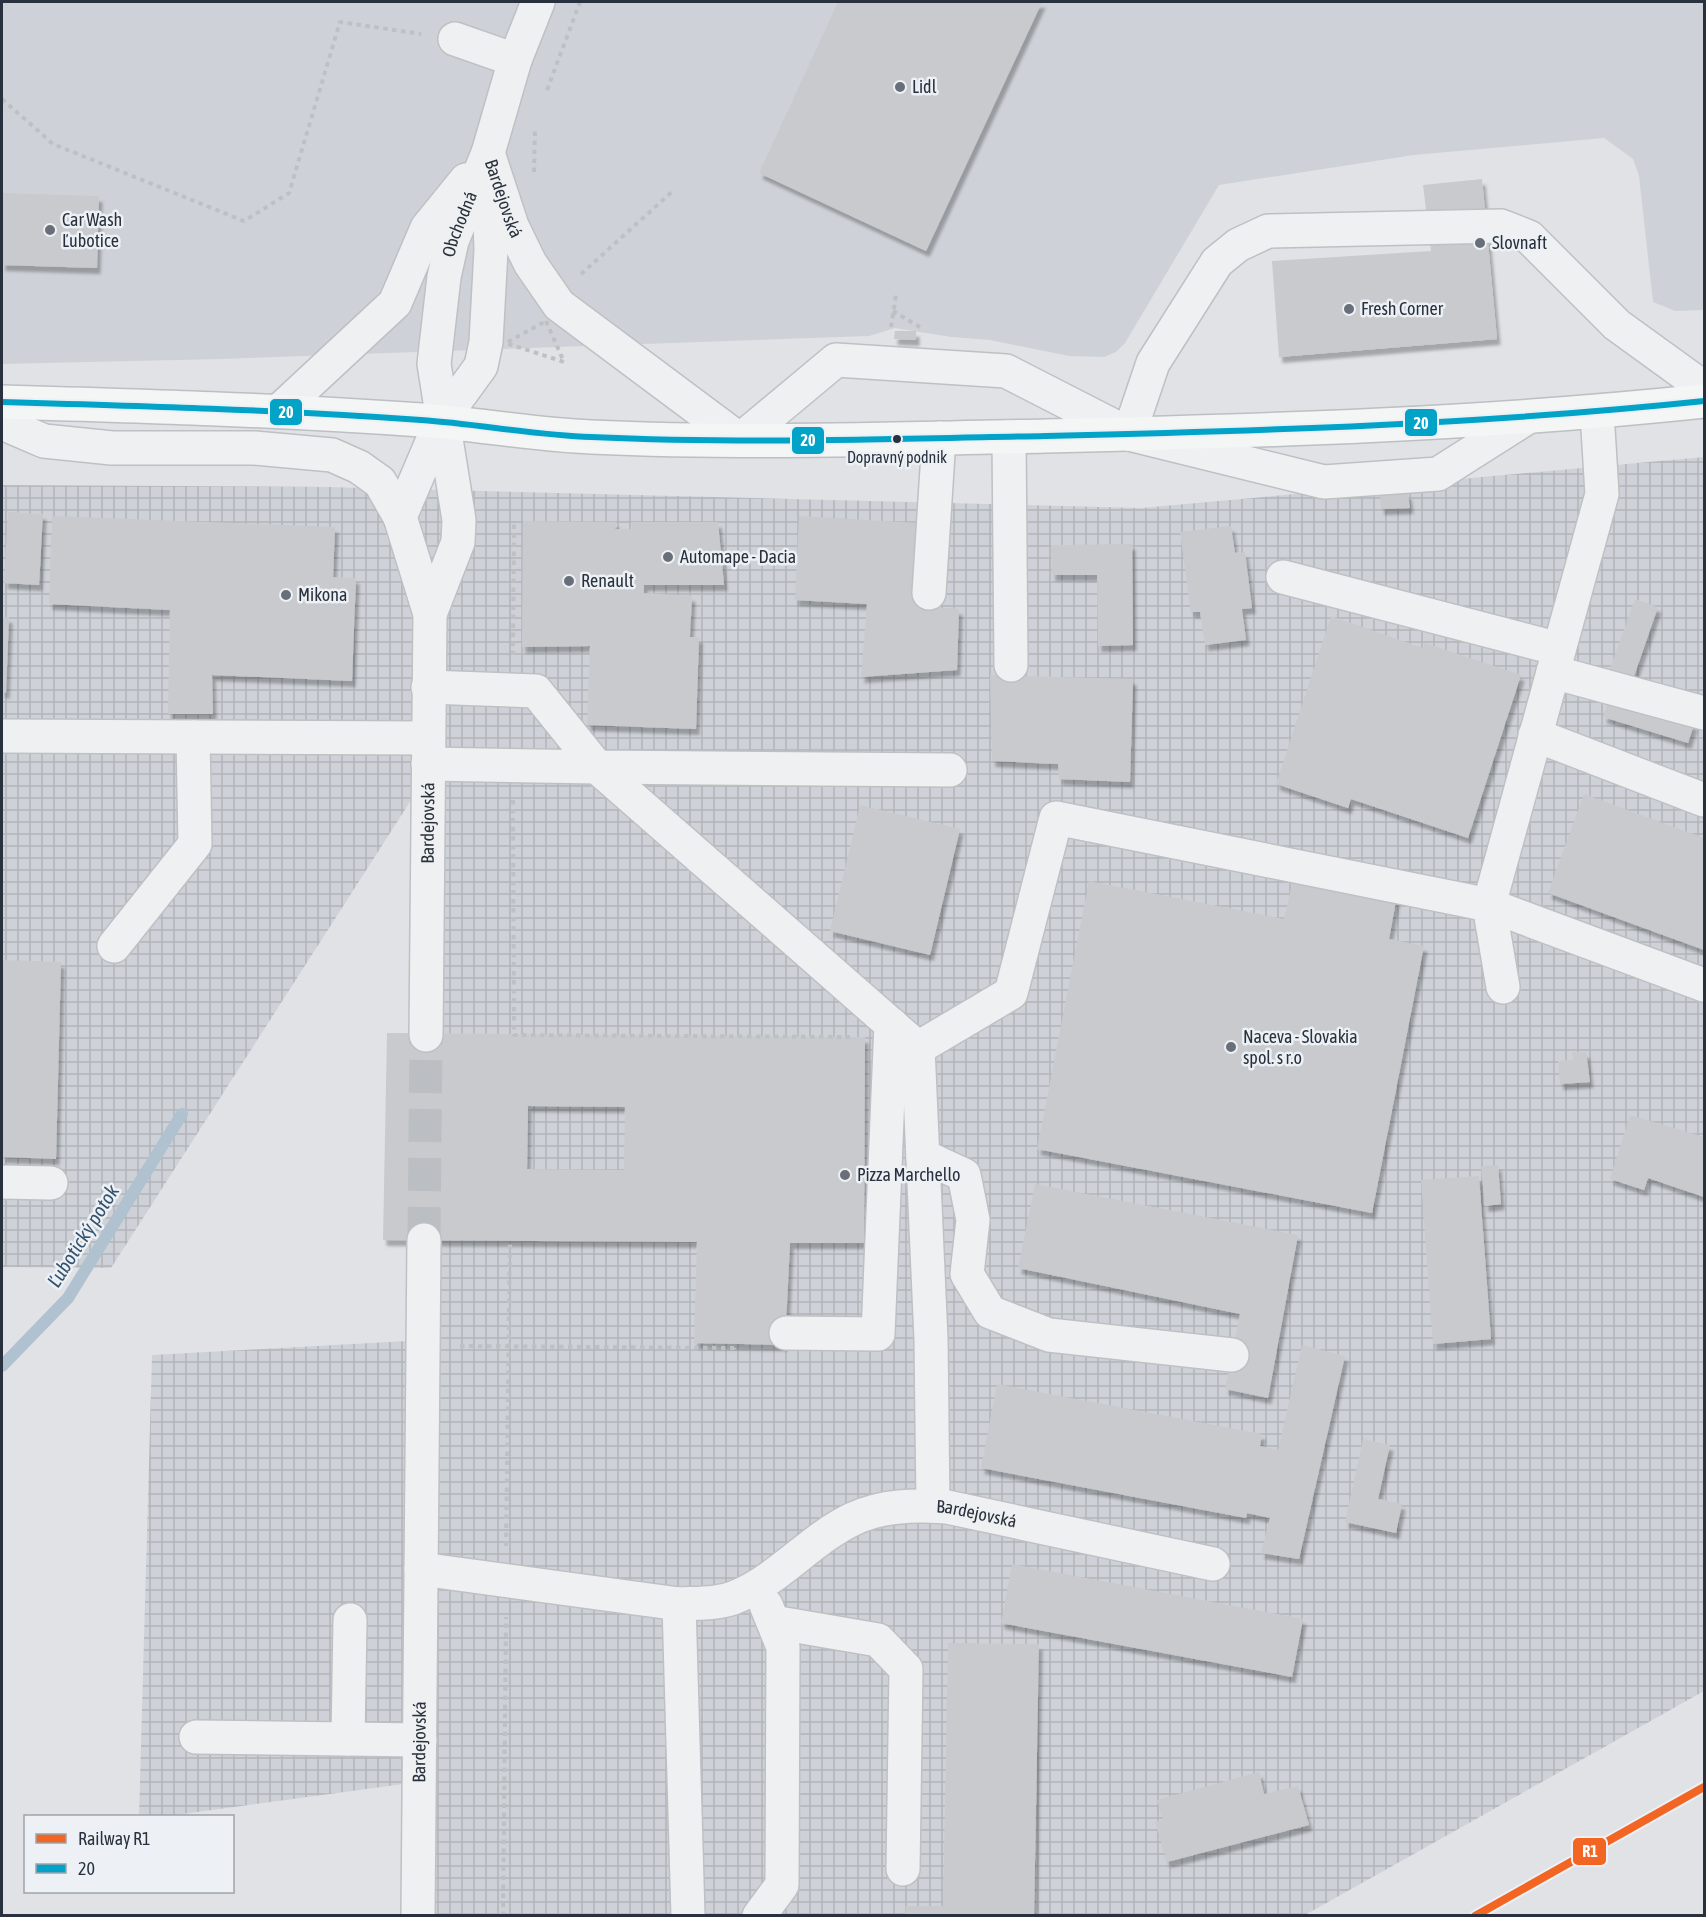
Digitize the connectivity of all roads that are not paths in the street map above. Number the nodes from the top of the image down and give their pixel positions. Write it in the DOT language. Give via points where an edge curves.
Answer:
graph roads {
  1 [pos="538,2"];
  2 [pos="455,39"];
  3 [pos="515,60"];
  4 [pos="488,153"];
  5 [pos="1704,388"];
  6 [pos="1704,401"];
  7 [pos="2,402"];
  8 [pos="280,410"];
  9 [pos="1597,412"];
  10 [pos="1528,417"];
  11 [pos="441,421"];
  12 [pos="2,423"];
  13 [pos="1129,434"];
  14 [pos="1009,436"];
  15 [pos="939,438"];
  16 [pos="740,440"];
  17 [pos="400,517"];
  18 [pos="1283,577"];
  19 [pos="929,594"];
  20 [pos="430,614"];
  21 [pos="1556,660"];
  22 [pos="1011,665"];
  23 [pos="428,687"];
  24 [pos="1704,713"];
  25 [pos="2,735"];
  26 [pos="1535,735"];
  27 [pos="194,737"];
  28 [pos="428,751"];
  29 [pos="597,767"];
  30 [pos="950,770"];
  31 [pos="1704,800"];
  32 [pos="1489,905"];
  33 [pos="114,946"];
  34 [pos="1704,985"];
  35 [pos="1503,987"];
  36 [pos="426,1035"];
  37 [pos="900,1038"];
  38 [pos="923,1156"];
  39 [pos="2,1182"];
  40 [pos="51,1183"];
  41 [pos="424,1240"];
  42 [pos="786,1333"];
  43 [pos="1232,1355"];
  44 [pos="933,1506"];
  45 [pos="1213,1564"];
  46 [pos="421,1569"];
  47 [pos="758,1585"];
  48 [pos="679,1604"];
  49 [pos="350,1620"];
  50 [pos="773,1622"];
  51 [pos="196,1737"];
  52 [pos="348,1739"];
  53 [pos="420,1740"];
  54 [pos="903,1869"];
  55 [pos="418,1916"];
  56 [pos="688,1916"];
  57 [pos="759,1916"];
  1 -- 3 [label="street, Obchodná"];
  2 -- 3 [label="street"];
  3 -- 4 [label="street, Obchodná"];
  4 -- 8 [label="street, Bardejovská" via="427,228 395,303"];
  4 -- 11 [label="street, Obchodná" via="452,242 444,277 434,364"];
  4 -- 11 [label="street" via="491,250 486,342 481,366"];
  4 -- 16 [label="street, Bardejovská" via="512,225 530,263 559,305"];
  5 -- 13 [label="street" via="1617,325 1529,237 1512,229 1501,226 1268,231 1238,245 1217,262 1153,363"];
  6 -- 9 [label="main road"];
  7 -- 8 [label="main road"];
  8 -- 11 [label="main road"];
  9 -- 10 [label="main road"];
  9 -- 21 [label="street" via="1602,494"];
  10 -- 13 [label="main road"];
  10 -- 13 [label="street" via="1438,474 1324,482"];
  11 -- 16 [label="main road" via="575,436"];
  11 -- 17 [label="street"];
  11 -- 20 [label="street, Bardejovská" via="459,520 458,542"];
  12 -- 17 [label="street, Bardejovská" via="44,441 112,448 254,448 332,455 380,482"];
  13 -- 14 [label="main road"];
  13 -- 16 [label="street" via="1006,371 836,360"];
  14 -- 15 [label="main road"];
  14 -- 22 [label="street"];
  15 -- 16 [label="main road"];
  15 -- 19 [label="street"];
  17 -- 20 [label="street, Bardejovská"];
  18 -- 21 [label="street"];
  20 -- 23 [label="street, Bardejovská"];
  21 -- 24 [label="street"];
  21 -- 26 [label="street"];
  23 -- 28 [label="street, Bardejovská"];
  23 -- 29 [label="street" via="536,691"];
  25 -- 27 [label="street"];
  26 -- 31 [label="street"];
  26 -- 32 [label="street"];
  27 -- 28 [label="street"];
  27 -- 33 [label="street" via="195,844"];
  28 -- 29 [label="street" via="513,765"];
  28 -- 36 [label="street, Bardejovská"];
  29 -- 30 [label="street"];
  29 -- 37 [label="street"];
  32 -- 34 [label="street"];
  32 -- 35 [label="street"];
  32 -- 37 [label="street" via="1056,818 1011,993"];
  37 -- 38 [label="street"];
  37 -- 42 [label="street" via="878,1334"];
  38 -- 43 [label="street" via="963,1175 973,1220 967,1274 990,1312 1049,1335"];
  38 -- 44 [label="street"];
  39 -- 40 [label="street"];
  41 -- 46 [label="street, Bardejovská"];
  44 -- 45 [label="street, Bardejovská"];
  44 -- 47 [label="street, Bardejovská" via="881,1509 852,1519"];
  46 -- 48 [label="street, Bardejovská"];
  46 -- 53 [label="street, Bardejovská"];
  47 -- 48 [label="street, Bardejovská" via="737,1597"];
  47 -- 50 [label="street"];
  48 -- 56 [label="street"];
  49 -- 52 [label="street"];
  50 -- 54 [label="street" via="878,1640 906,1669"];
  50 -- 57 [label="street" via="783,1647 782,1885"];
  51 -- 52 [label="street"];
  52 -- 53 [label="street"];
  53 -- 55 [label="street, Bardejovská"];
}
